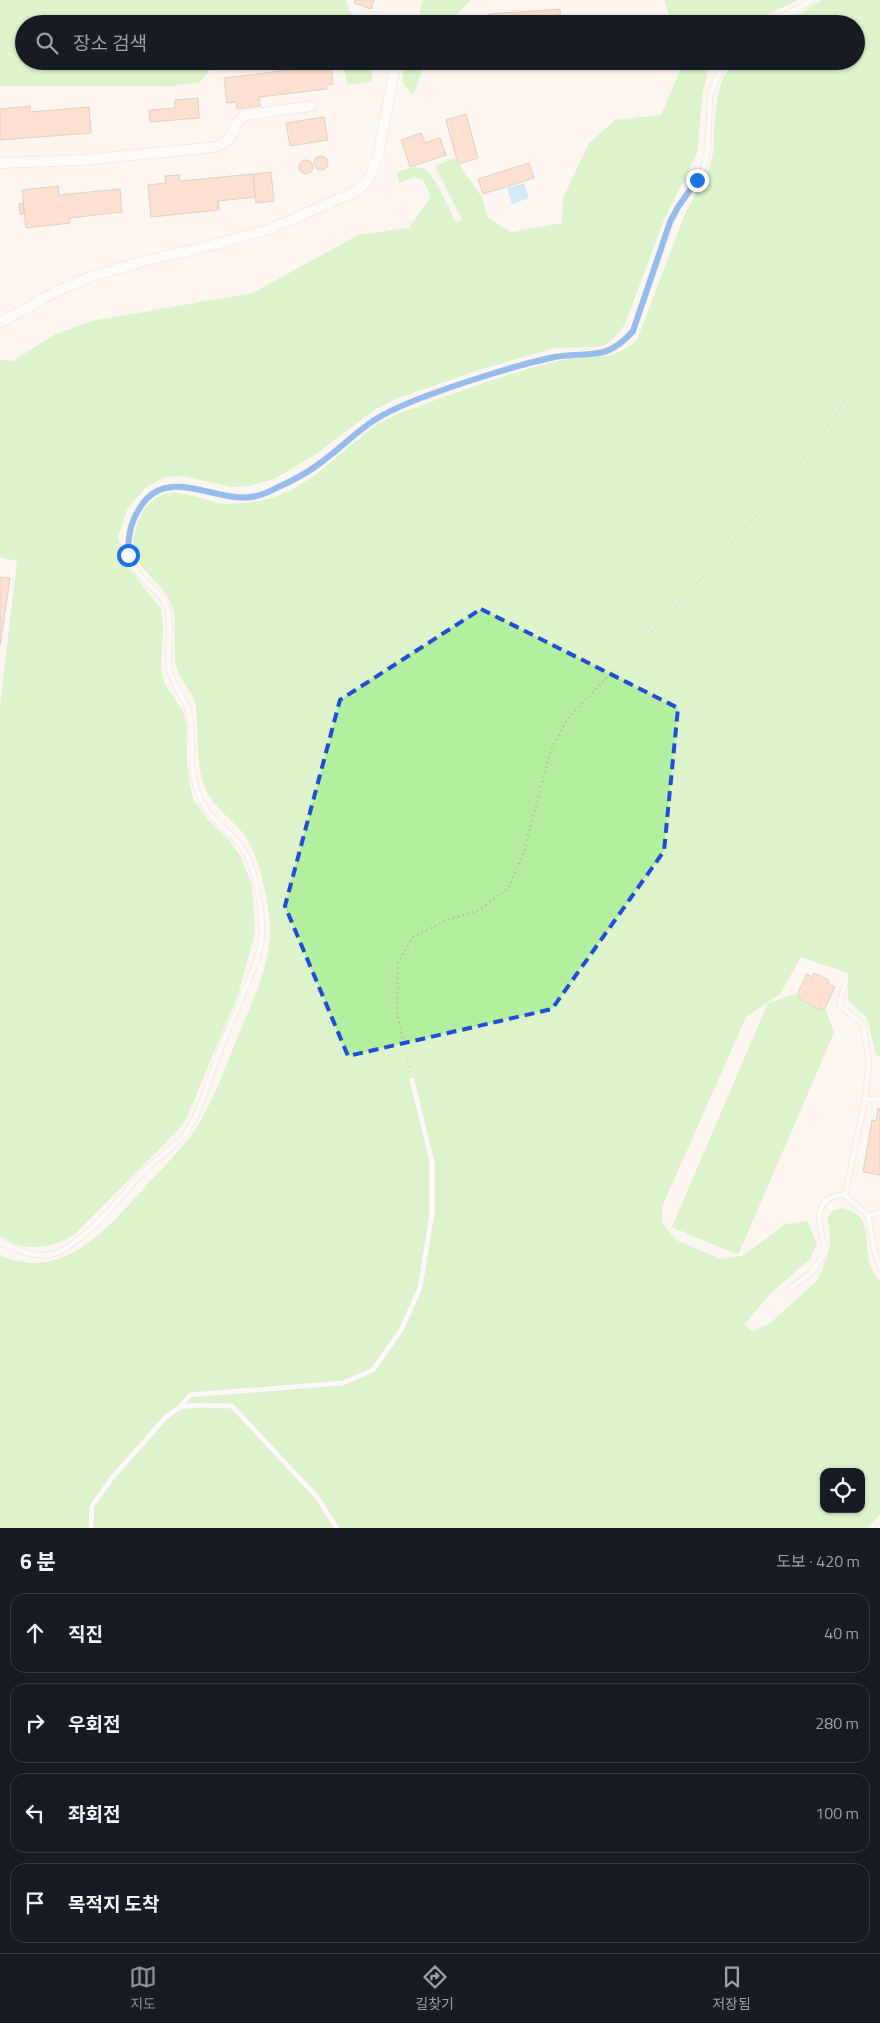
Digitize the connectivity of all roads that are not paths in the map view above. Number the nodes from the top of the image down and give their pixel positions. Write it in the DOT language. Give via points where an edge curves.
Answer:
graph roads {
  1 [pos="813,0"];
  2 [pos="785,15"];
  3 [pos="394,70"];
  4 [pos="721,70"];
  5 [pos="312,106"];
  6 [pos="0,163"];
  7 [pos="0,323"];
  8 [pos="845,983"];
  9 [pos="412,1080"];
  10 [pos="865,1098"];
  11 [pos="880,1100"];
  12 [pos="845,1195"];
  13 [pos="880,1212"];
  14 [pos="868,1216"];
  15 [pos="0,1242"];
  16 [pos="880,1268"];
  17 [pos="790,1288"];
  18 [pos="180,1407"];
  19 [pos="91,1528"];
  20 [pos="336,1528"];
  1 -- 2 [label="lane"];
  3 -- 7 [label="street" via="378,157 368,180 355,192 270,229 144,260 90,277"];
  4 -- 15 [label="lane" via="710,94 704,166 670,222 633,331 623,342 598,354 550,358 484,376 401,406 376,419 319,464 276,488 251,497 172,486 149,496 136,513 128,535 128,555 132,567 166,602 170,677 189,709 193,777 199,796 211,816 237,839 248,858 258,890 261,943 208,1084 185,1134 110,1210 65,1249 50,1255 35,1255"];
  5 -- 6 [label="street" via="248,115 240,119 227,143 216,147 82,160"];
  8 -- 10 [label="lane" via="839,1005 863,1024 866,1038 869,1062"];
  9 -- 18 [label="lane" via="432,1162 432,1214 420,1288 401,1330 373,1370 343,1383 190,1395"];
  10 -- 11 [label="lane"];
  10 -- 12 [label="lane"];
  12 -- 14 [label="lane"];
  12 -- 17 [label="lane" via="824,1202 818,1220 826,1252 811,1273"];
  13 -- 14 [label="lane"];
  14 -- 16 [label="lane"];
  18 -- 19 [label="lane" via="166,1417 112,1478 92,1506"];
  18 -- 20 [label="lane" via="232,1406 317,1496"];
}
